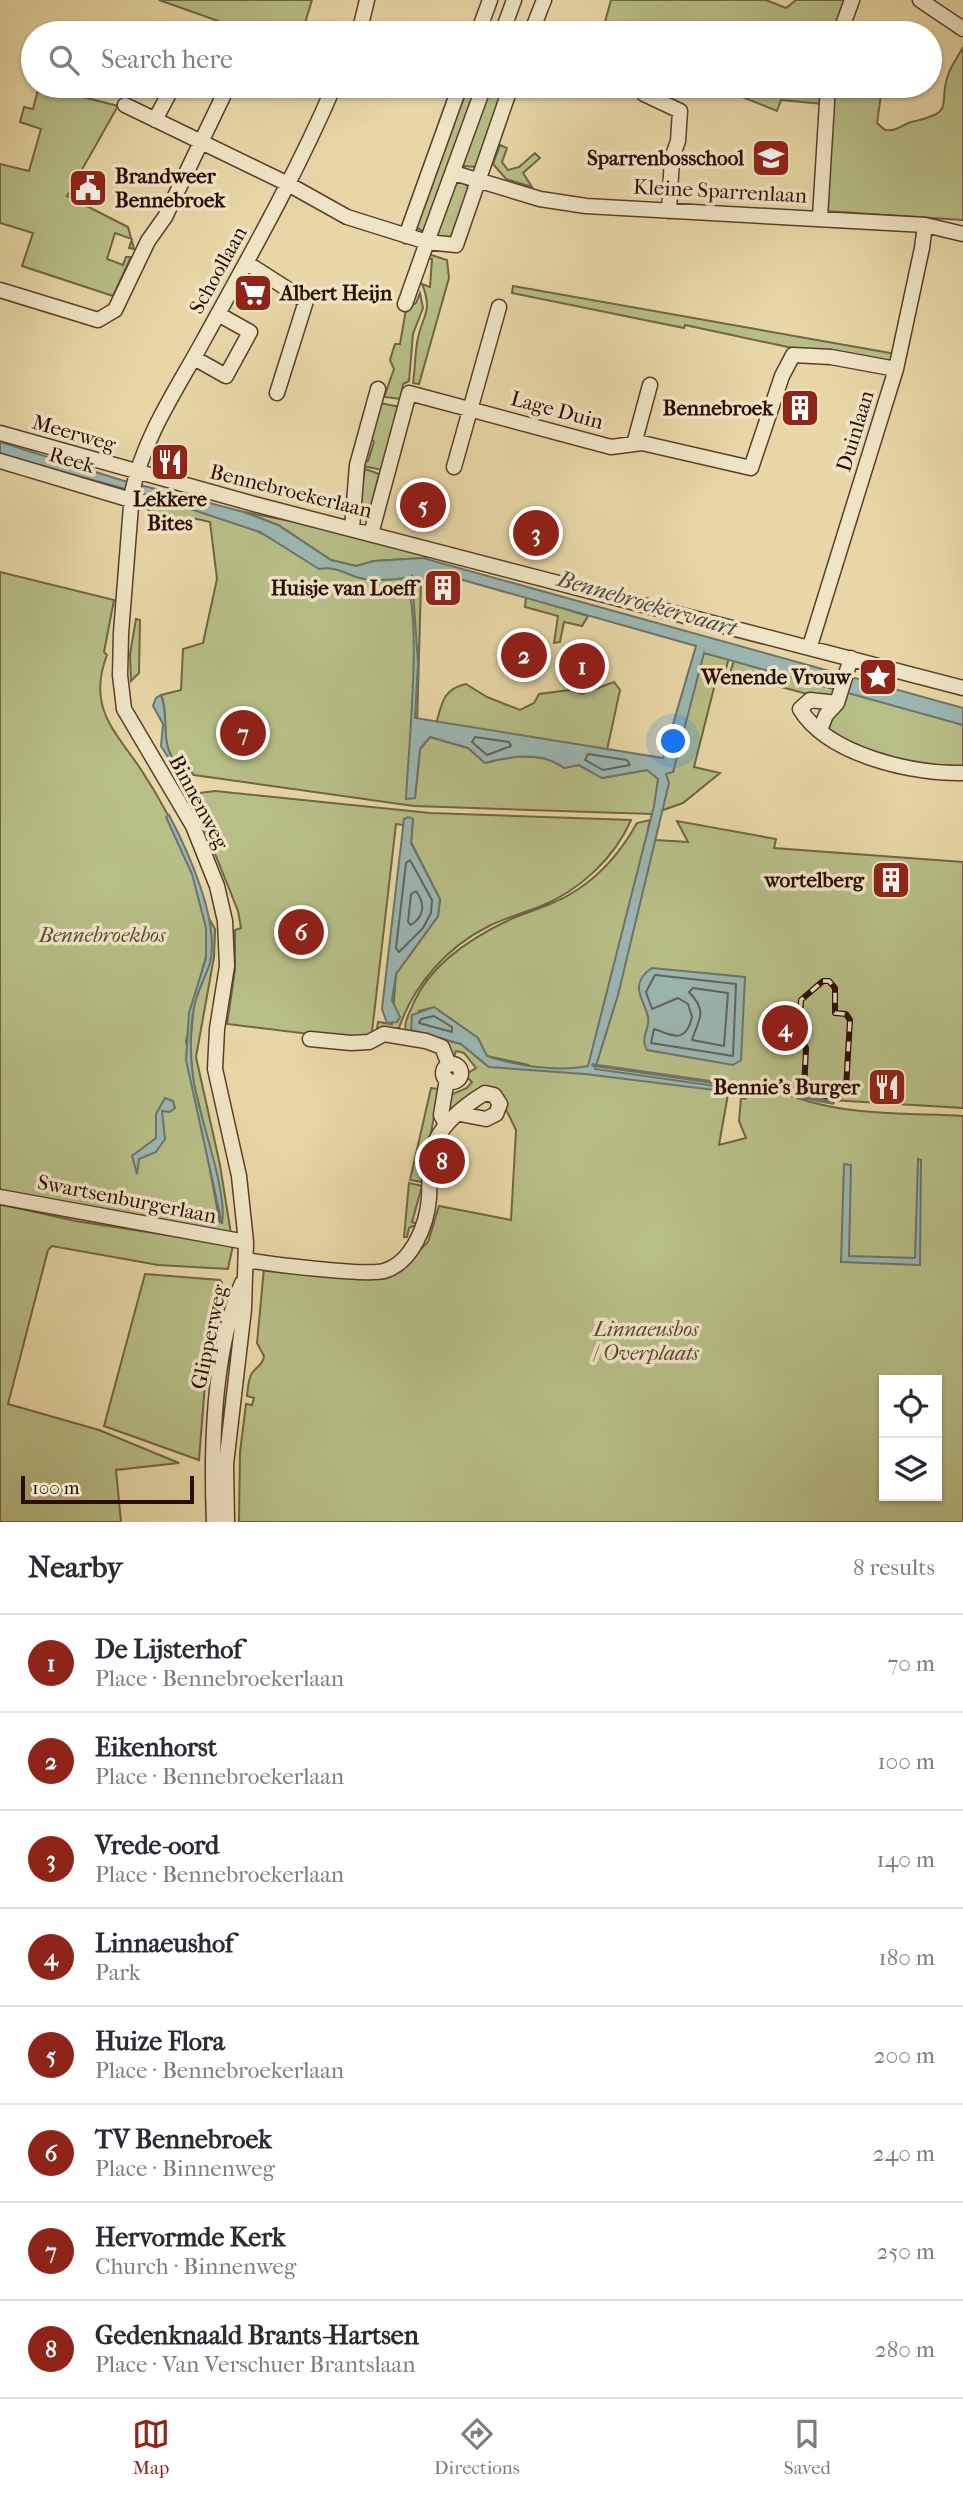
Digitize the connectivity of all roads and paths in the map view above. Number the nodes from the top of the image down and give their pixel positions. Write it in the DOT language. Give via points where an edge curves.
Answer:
graph roads {
  1 [pos="367,0"];
  2 [pos="490,0"];
  3 [pos="514,0"];
  4 [pos="544,0"];
  5 [pos="852,0"];
  6 [pos="920,0"];
  7 [pos="362,21"];
  8 [pos="482,21"];
  9 [pos="506,21"];
  10 [pos="536,21"];
  11 [pos="844,21"];
  12 [pos="963,29"];
  13 [pos="167,98"];
  14 [pos="221,98"];
  15 [pos="328,98"];
  16 [pos="456,98"];
  17 [pos="480,98"];
  18 [pos="507,98"];
  19 [pos="652,98"];
  20 [pos="827,98"];
  21 [pos="125,105"];
  22 [pos="155,120"];
  23 [pos="201,141"];
  24 [pos="454,173"];
  25 [pos="477,179"];
  26 [pos="288,184"];
  27 [pos="669,211"];
  28 [pos="820,217"];
  29 [pos="925,225"];
  30 [pos="963,234"];
  31 [pos="406,236"];
  32 [pos="427,242"];
  33 [pos="247,263"];
  34 [pos="0,290"];
  35 [pos="405,304"];
  36 [pos="499,307"];
  37 [pos="218,314"];
  38 [pos="194,358"];
  39 [pos="896,369"];
  40 [pos="650,385"];
  41 [pos="378,389"];
  42 [pos="277,393"];
  43 [pos="470,408"];
  44 [pos="0,433"];
  45 [pos="634,444"];
  46 [pos="0,461"];
  47 [pos="454,467"];
  48 [pos="133,486"];
  49 [pos="352,529"];
  50 [pos="370,534"];
  51 [pos="810,646"];
  52 [pos="851,657"];
  53 [pos="963,688"];
  54 [pos="838,699"];
  55 [pos="820,730"];
  56 [pos="963,773"];
  57 [pos="310,1039"];
  58 [pos="460,1114"];
  59 [pos="446,1124"];
  60 [pos="0,1196"];
  61 [pos="246,1242"];
  62 [pos="246,1260"];
  63 [pos="243,1279"];
  64 [pos="214,1522"];
  65 [pos="227,1522"];
  1 -- 7 [label="street"];
  2 -- 8 [label="street"];
  3 -- 9 [label="street"];
  4 -- 10 [label="street"];
  5 -- 11 [label="street"];
  6 -- 12 [label="street"];
  13 -- 22 [label="street"];
  14 -- 23 [label="street"];
  15 -- 26 [label="street, Schoollaan"];
  16 -- 31 [label="street"];
  17 -- 24 [label="street"];
  18 -- 25 [label="street"];
  19 -- 27 [label="street" via="680,111"];
  20 -- 28 [label="street"];
  21 -- 22 [label="street"];
  22 -- 23 [label="street"];
  23 -- 26 [label="street"];
  23 -- 34 [label="street" via="115,310 107,317 98,320"];
  24 -- 25 [label="street, Kleine Sparrenlaan"];
  24 -- 32 [label="street"];
  25 -- 27 [label="street, Kleine Sparrenlaan" via="540,199"];
  25 -- 32 [label="street" via="456,245"];
  26 -- 31 [label="street" via="347,217"];
  26 -- 33 [label="street, Schoollaan"];
  27 -- 28 [label="street, Kleine Sparrenlaan"];
  28 -- 29 [label="street, Kleine Sparrenlaan"];
  29 -- 30 [label="street, Kleine Sparrenlaan"];
  29 -- 39 [label="street, Duinlaan"];
  31 -- 32 [label="street"];
  32 -- 35 [label="street"];
  33 -- 37 [label="street, Schoollaan"];
  33 -- 42 [label="street" via="306,300"];
  36 -- 43 [label="street"];
  37 -- 38 [label="street, Schoollaan"];
  37 -- 38 [label="street" via="250,332 226,376"];
  38 -- 48 [label="street, Schoollaan" via="155,428"];
  39 -- 45 [label="street, Lage Duin" via="793,355 751,468"];
  39 -- 51 [label="street, Duinlaan"];
  40 -- 45 [label="street"];
  41 -- 49 [label="street" via="357,466"];
  43 -- 45 [label="street, Lage Duin" via="611,447"];
  43 -- 47 [label="street"];
  43 -- 50 [label="street, Lage Duin" via="409,393"];
  44 -- 48 [label="street, Meerweg"];
  46 -- 48 [label="street, Reek"];
  48 -- 49 [label="street, Bennebroekerlaan"];
  48 -- 61 [label="street, Binnenweg" via="121,633 124,709 193,826 225,921 228,966 216,1029 215,1069 239,1176"];
  49 -- 50 [label="street, Bennebroekerlaan"];
  50 -- 51 [label="street, Bennebroekerlaan"];
  51 -- 52 [label="street, Bennebroekerlaan"];
  52 -- 53 [label="street, Bennebroekerlaan"];
  52 -- 54 [label="street"];
  54 -- 55 [label="street"];
  54 -- 55 [label="street" via="810,700 800,709 810,725"];
  55 -- 56 [label="street" via="849,749 895,766 938,774"];
  57 -- 59 [label="street" via="351,1043 369,1042 384,1034 401,1035 442,1047 448,1072 441,1115"];
  58 -- 59 [label="street"];
  59 -- 62 [label="street" via="435,1143 429,1199 418,1237 402,1262 379,1272"];
  60 -- 61 [label="street, Swartsenburgerlaan"];
  61 -- 62 [label="street, Binnenweg"];
  62 -- 63 [label="street, Binnenweg"];
  63 -- 64 [label="street, Glipperweg" via="233,1306 218,1385 212,1466"];
  63 -- 65 [label="street, Glipperweg" via="243,1320 226,1464"];
}
